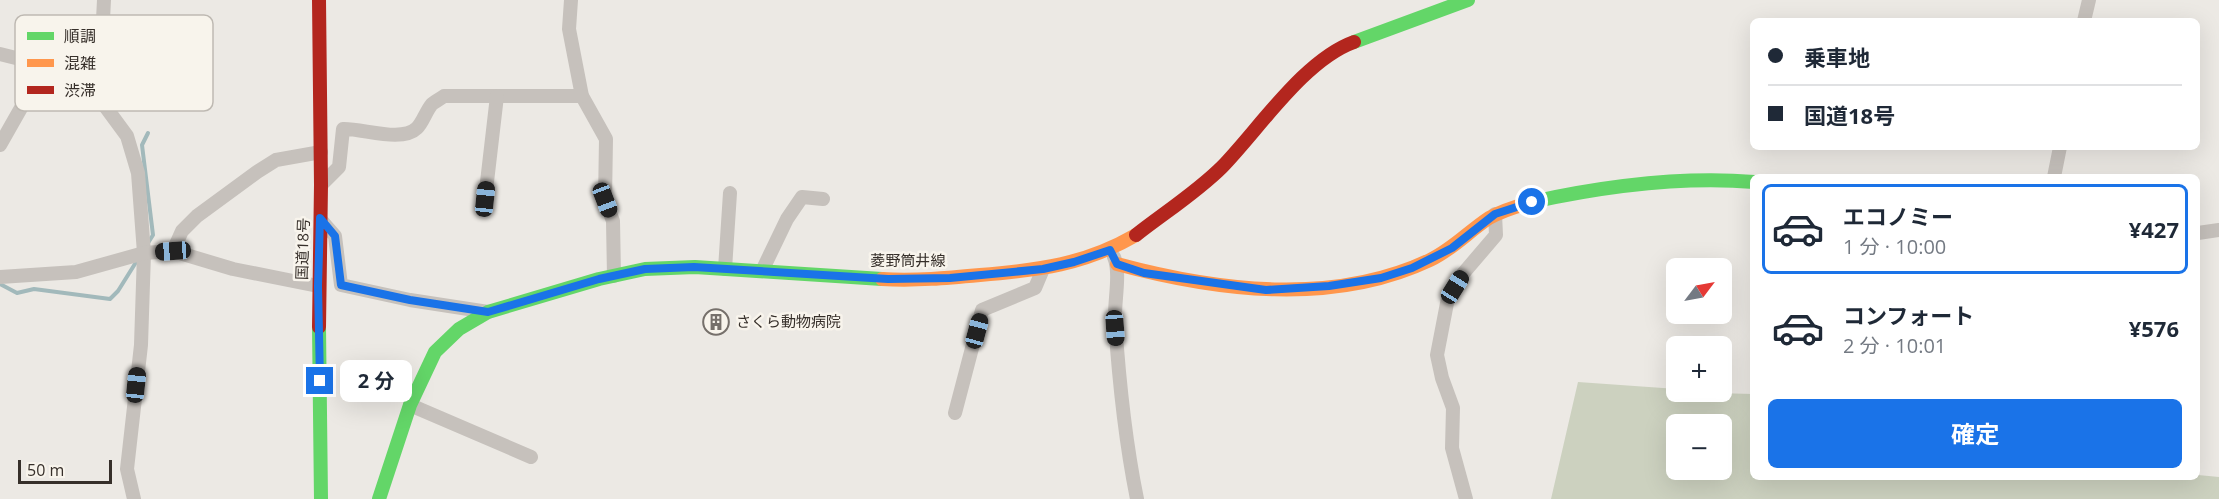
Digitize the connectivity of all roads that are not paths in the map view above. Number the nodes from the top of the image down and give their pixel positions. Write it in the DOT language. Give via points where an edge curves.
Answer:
graph roads {
  1 [pos="104,0"];
  2 [pos="319,0"];
  3 [pos="571,0"];
  4 [pos="1468,0"];
  5 [pos="2089,0"];
  6 [pos="103,15"];
  7 [pos="2085,18"];
  8 [pos="0,54"];
  9 [pos="15,57"];
  10 [pos="497,96"];
  11 [pos="582,96"];
  12 [pos="19,111"];
  13 [pos="109,111"];
  14 [pos="0,145"];
  15 [pos="2059,150"];
  16 [pos="321,152"];
  17 [pos="2055,174"];
  18 [pos="1750,182"];
  19 [pos="321,185"];
  20 [pos="730,193"];
  21 [pos="485,199"];
  22 [pos="823,199"];
  23 [pos="1495,214"];
  24 [pos="320,218"];
  25 [pos="2219,230"];
  26 [pos="2200,233"];
  27 [pos="1110,250"];
  28 [pos="173,251"];
  29 [pos="144,253"];
  30 [pos="1117,264"];
  31 [pos="725,269"];
  32 [pos="1043,269"];
  33 [pos="762,272"];
  34 [pos="614,276"];
  35 [pos="0,277"];
  36 [pos="318,286"];
  37 [pos="488,312"];
  38 [pos="410,405"];
  39 [pos="955,413"];
  40 [pos="531,457"];
  41 [pos="134,499"];
  42 [pos="321,499"];
  43 [pos="379,499"];
  44 [pos="1137,499"];
  45 [pos="1466,499"];
  1 -- 6 [label="street"];
  2 -- 16 [label="main road, 国道18号"];
  3 -- 11 [label="street" via="569,30"];
  4 -- 27 [label="main road, 菱野筒井線" via="1345,45 1320,62 1221,168 1136,235"];
  5 -- 7 [label="street"];
  8 -- 9 [label="street"];
  10 -- 11 [label="street"];
  10 -- 19 [label="street" via="444,96 432,105 417,128 406,134 343,129 339,167"];
  10 -- 21 [label="street"];
  11 -- 34 [label="street" via="606,139 605,200 613,221"];
  12 -- 14 [label="street"];
  13 -- 29 [label="street" via="127,136 138,173"];
  15 -- 17 [label="street"];
  16 -- 19 [label="main road, 国道18号"];
  16 -- 28 [label="street" via="276,160 257,172 197,216 182,231"];
  18 -- 23 [label="main road" via="1656,181 1592,189"];
  19 -- 24 [label="main road, 国道18号"];
  20 -- 31 [label="street"];
  22 -- 33 [label="street" via="802,197 786,219"];
  23 -- 30 [label="main road" via="1452,248 1412,268 1381,278 1329,286 1266,290 1144,273"];
  23 -- 45 [label="street" via="1496,235 1448,298 1437,356 1453,408 1452,448"];
  24 -- 36 [label="main road, 国道18号"];
  24 -- 37 [label="street" via="335,236 341,285"];
  25 -- 26 [label="street"];
  27 -- 30 [label="street"];
  27 -- 32 [label="main road, 菱野筒井線"];
  28 -- 29 [label="street"];
  28 -- 36 [label="street" via="233,269"];
  29 -- 35 [label="street" via="76,272"];
  29 -- 41 [label="street" via="141,345 127,469"];
  30 -- 44 [label="street" via="1114,308 1118,367"];
  31 -- 33 [label="main road, 菱野筒井線"];
  31 -- 34 [label="main road, 菱野筒井線" via="645,269"];
  32 -- 33 [label="main road, 菱野筒井線" via="888,279"];
  32 -- 39 [label="street" via="1035,288 982,310"];
  34 -- 37 [label="main road, 菱野筒井線"];
  36 -- 42 [label="main road, 国道18号"];
  37 -- 38 [label="main road, 菱野筒井線" via="459,329 435,352"];
  38 -- 40 [label="street"];
  38 -- 43 [label="main road, 菱野筒井線"];
}
